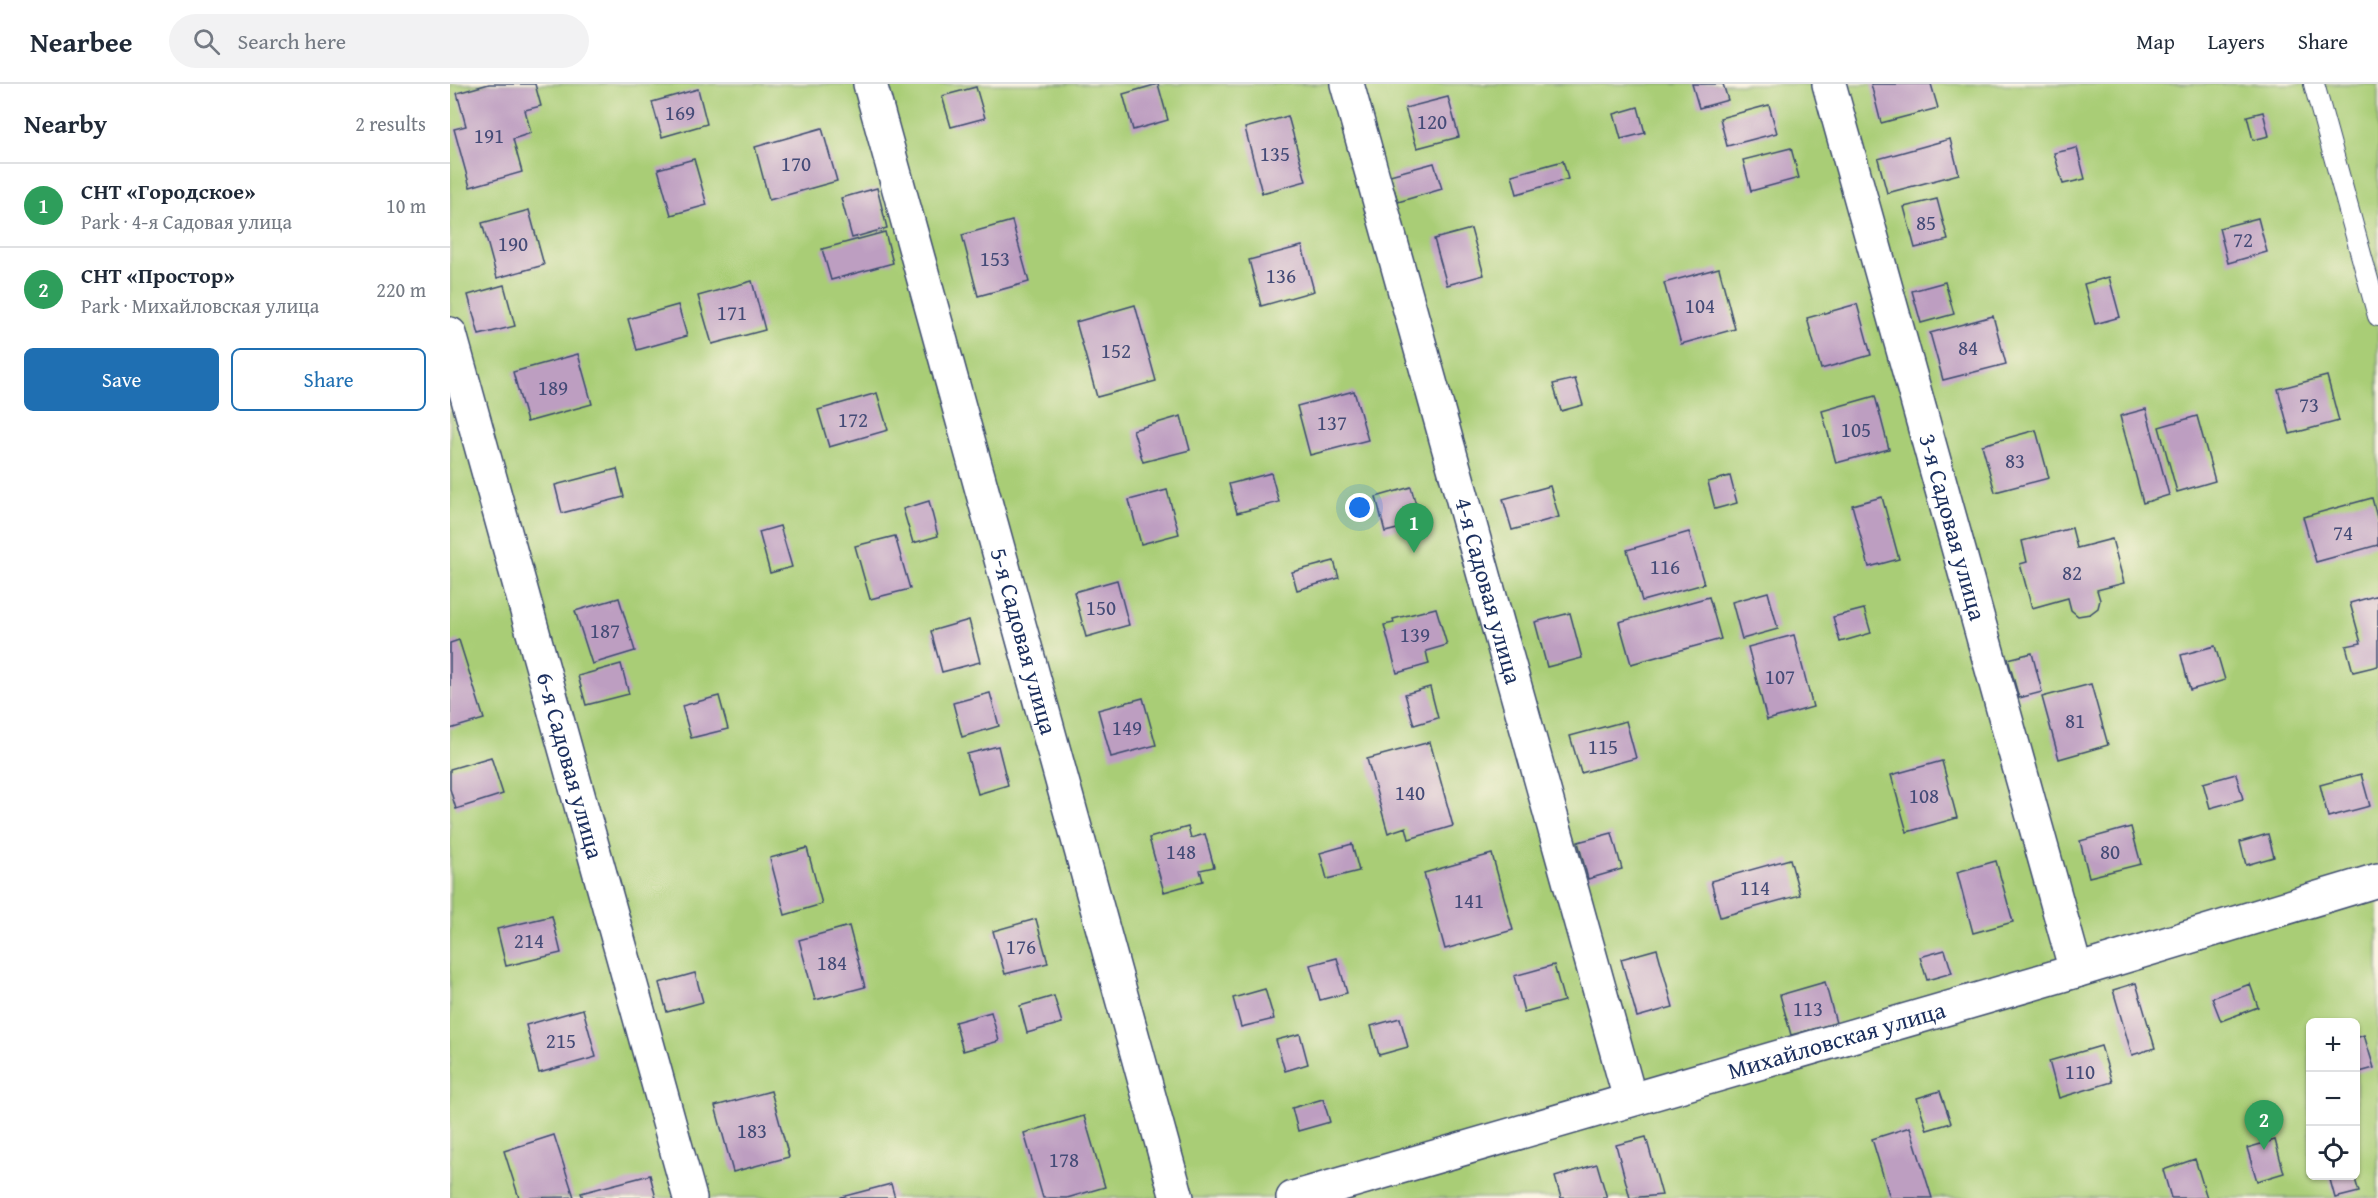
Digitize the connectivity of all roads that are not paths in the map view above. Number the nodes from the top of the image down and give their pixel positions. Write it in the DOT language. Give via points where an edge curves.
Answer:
graph roads {
  1 [pos="870,84"];
  2 [pos="1347,84"];
  3 [pos="1829,84"];
  4 [pos="2314,84"];
  5 [pos="2378,316"];
  6 [pos="450,334"];
  7 [pos="2378,880"];
  8 [pos="2076,971"];
  9 [pos="1630,1099"];
  10 [pos="690,1198"];
  11 [pos="1177,1198"];
  12 [pos="1293,1198"];
  1 -- 11 [label="street, 5-я Садовая улица"];
  2 -- 9 [label="street, 4-я Садовая улица"];
  3 -- 8 [label="street, 3-я Садовая улица"];
  4 -- 5 [label="lane"];
  6 -- 10 [label="street, 6-я Садовая улица"];
  7 -- 8 [label="street, Михайловская улица"];
  8 -- 9 [label="street, Михайловская улица"];
  9 -- 12 [label="street, Михайловская улица"];
}
